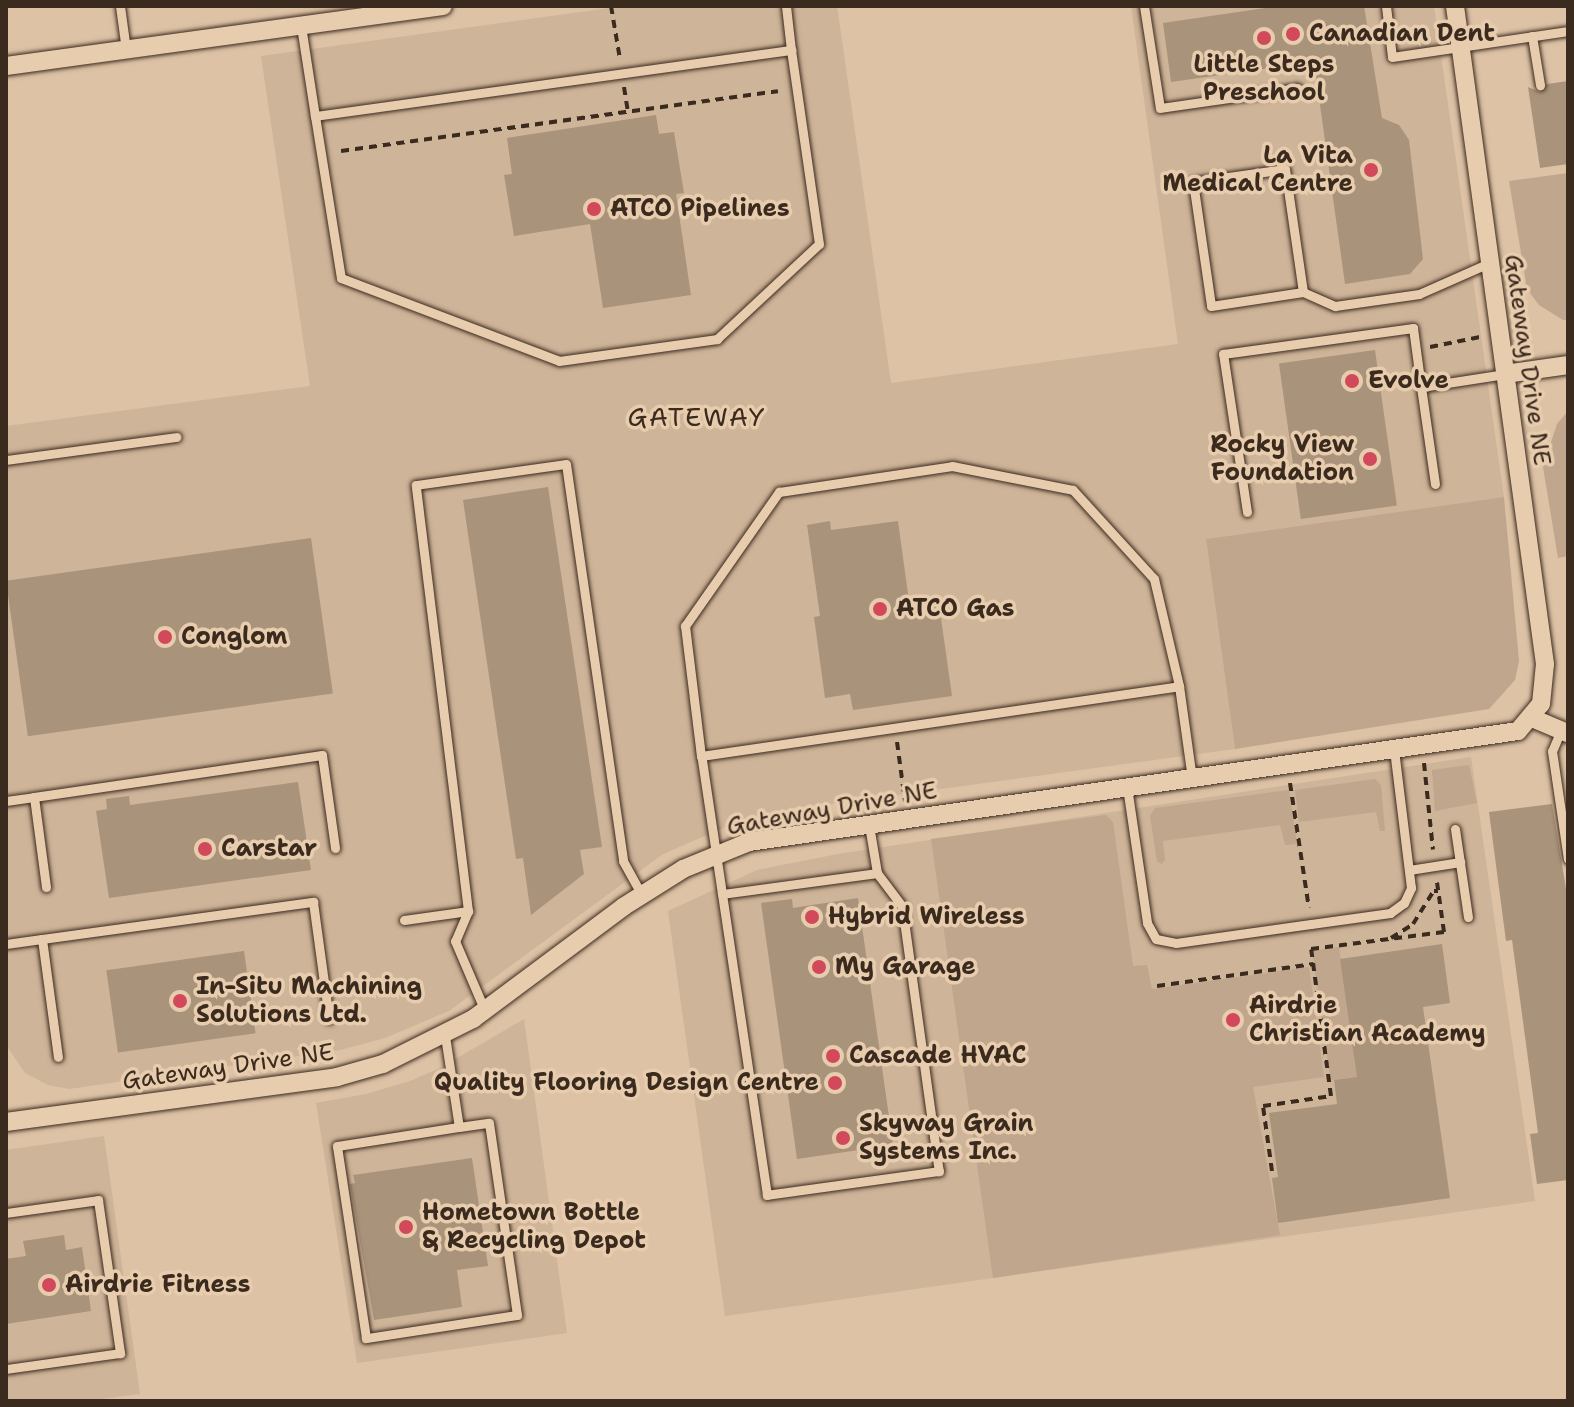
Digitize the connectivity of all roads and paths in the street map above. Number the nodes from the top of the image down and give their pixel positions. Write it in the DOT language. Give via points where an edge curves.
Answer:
graph roads {
  1 [pos="120,6"];
  2 [pos="443,6"];
  3 [pos="786,6"];
  4 [pos="1144,6"];
  5 [pos="1386,6"];
  6 [pos="1455,6"];
  7 [pos="301,26"];
  8 [pos="1568,31"];
  9 [pos="1532,36"];
  10 [pos="1461,46"];
  11 [pos="126,50"];
  12 [pos="791,50"];
  13 [pos="6,66"];
  14 [pos="1540,85"];
  15 [pos="1298,88"];
  16 [pos="778,91"];
  17 [pos="315,116"];
  18 [pos="341,151"];
  19 [pos="1489,263"];
  20 [pos="1303,292"];
  21 [pos="1482,336"];
  22 [pos="1416,349"];
  23 [pos="1568,365"];
  24 [pos="1505,374"];
  25 [pos="1421,387"];
  26 [pos="176,437"];
  27 [pos="6,460"];
  28 [pos="1435,484"];
  29 [pos="1247,512"];
  30 [pos="1179,686"];
  31 [pos="1532,718"];
  32 [pos="895,728"];
  33 [pos="1565,732"];
  34 [pos="1422,745"];
  35 [pos="1394,749"];
  36 [pos="701,756"];
  37 [pos="1287,765"];
  38 [pos="1192,778"];
  39 [pos="1127,787"];
  40 [pos="34,797"];
  41 [pos="6,801"];
  42 [pos="908,819"];
  43 [pos="869,825"];
  44 [pos="1455,829"];
  45 [pos="335,848"];
  46 [pos="716,854"];
  47 [pos="1568,859"];
  48 [pos="1460,862"];
  49 [pos="1435,866"];
  50 [pos="1409,870"];
  51 [pos="877,873"];
  52 [pos="46,887"];
  53 [pos="722,894"];
  54 [pos="642,895"];
  55 [pos="468,911"];
  56 [pos="1468,917"];
  57 [pos="404,920"];
  58 [pos="1311,924"];
  59 [pos="42,939"];
  60 [pos="6,944"];
  61 [pos="1315,948"];
  62 [pos="1313,964"];
  63 [pos="1157,986"];
  64 [pos="485,1011"];
  65 [pos="329,1019"];
  66 [pos="445,1036"];
  67 [pos="58,1057"];
  68 [pos="6,1122"];
  69 [pos="459,1127"];
  70 [pos="1272,1171"];
  71 [pos="6,1213"];
  72 [pos="6,1369"];
  1 -- 11 [label="lane"];
  2 -- 7 [label="street"];
  3 -- 12 [label="lane"];
  4 -- 15 [label="lane" via="1160,108"];
  5 -- 10 [label="lane" via="1392,57"];
  6 -- 10 [label="street, Gateway Drive NE"];
  7 -- 11 [label="street"];
  7 -- 17 [label="lane"];
  8 -- 9 [label="lane"];
  9 -- 10 [label="lane"];
  9 -- 14 [label="lane"];
  10 -- 19 [label="street, Gateway Drive NE"];
  11 -- 13 [label="street"];
  12 -- 17 [label="lane"];
  12 -- 17 [label="lane" via="819,244 717,339 559,361 341,278"];
  16 -- 18 [label="path"];
  19 -- 20 [label="lane" via="1419,294 1335,306"];
  19 -- 24 [label="street, Gateway Drive NE"];
  20 -- 20 [label="lane" via="1211,306 1193,182 1285,169"];
  21 -- 22 [label="path"];
  22 -- 25 [label="lane"];
  22 -- 29 [label="lane" via="1413,328 1223,354"];
  23 -- 24 [label="street"];
  24 -- 25 [label="lane"];
  24 -- 31 [label="street, Gateway Drive NE" via="1545,664 1541,704"];
  25 -- 28 [label="lane"];
  26 -- 27 [label="lane"];
  30 -- 32 [label="lane"];
  30 -- 36 [label="lane" via="1154,579 1073,490 952,466 779,492 685,626"];
  30 -- 38 [label="lane"];
  31 -- 33 [label="street"];
  31 -- 34 [label="street, Gateway Drive NE" via="1518,731"];
  32 -- 36 [label="lane"];
  32 -- 42 [label="path"];
  33 -- 47 [label="lane" via="1552,751"];
  34 -- 35 [label="street, Gateway Drive NE"];
  34 -- 49 [label="path"];
  35 -- 37 [label="street, Gateway Drive NE"];
  35 -- 50 [label="lane"];
  36 -- 46 [label="lane"];
  37 -- 38 [label="street, Gateway Drive NE"];
  37 -- 58 [label="path"];
  38 -- 39 [label="street, Gateway Drive NE"];
  39 -- 42 [label="street, Gateway Drive NE"];
  39 -- 58 [label="lane" via="1147,923 1156,939 1176,943"];
  40 -- 41 [label="lane"];
  40 -- 45 [label="lane" via="322,755"];
  40 -- 52 [label="lane"];
  42 -- 43 [label="street, Gateway Drive NE"];
  43 -- 46 [label="street, Gateway Drive NE" via="749,842"];
  43 -- 51 [label="lane"];
  44 -- 48 [label="lane"];
  46 -- 53 [label="lane"];
  46 -- 54 [label="street, Gateway Drive NE"];
  48 -- 49 [label="lane"];
  48 -- 56 [label="lane"];
  49 -- 50 [label="lane"];
  49 -- 61 [label="path" via="1444,932"];
  50 -- 58 [label="lane" via="1411,888 1404,903 1390,913"];
  51 -- 53 [label="lane"];
  51 -- 53 [label="lane" via="902,906 939,1171 767,1195"];
  54 -- 55 [label="lane" via="623,861 566,464 416,485"];
  54 -- 64 [label="street, Gateway Drive NE"];
  55 -- 57 [label="lane"];
  55 -- 64 [label="lane" via="455,941"];
  58 -- 61 [label="path"];
  59 -- 60 [label="lane"];
  59 -- 65 [label="lane" via="313,902"];
  59 -- 67 [label="lane"];
  61 -- 62 [label="path"];
  62 -- 63 [label="path"];
  62 -- 70 [label="path" via="1331,1096 1263,1106"];
  64 -- 66 [label="street, Gateway Drive NE"];
  66 -- 68 [label="street, Gateway Drive NE" via="383,1064 337,1077"];
  66 -- 69 [label="lane"];
  69 -- 69 [label="lane" via="489,1123 517,1315 366,1338 337,1146"];
  71 -- 72 [label="lane" via="98,1200 120,1353"];
}
